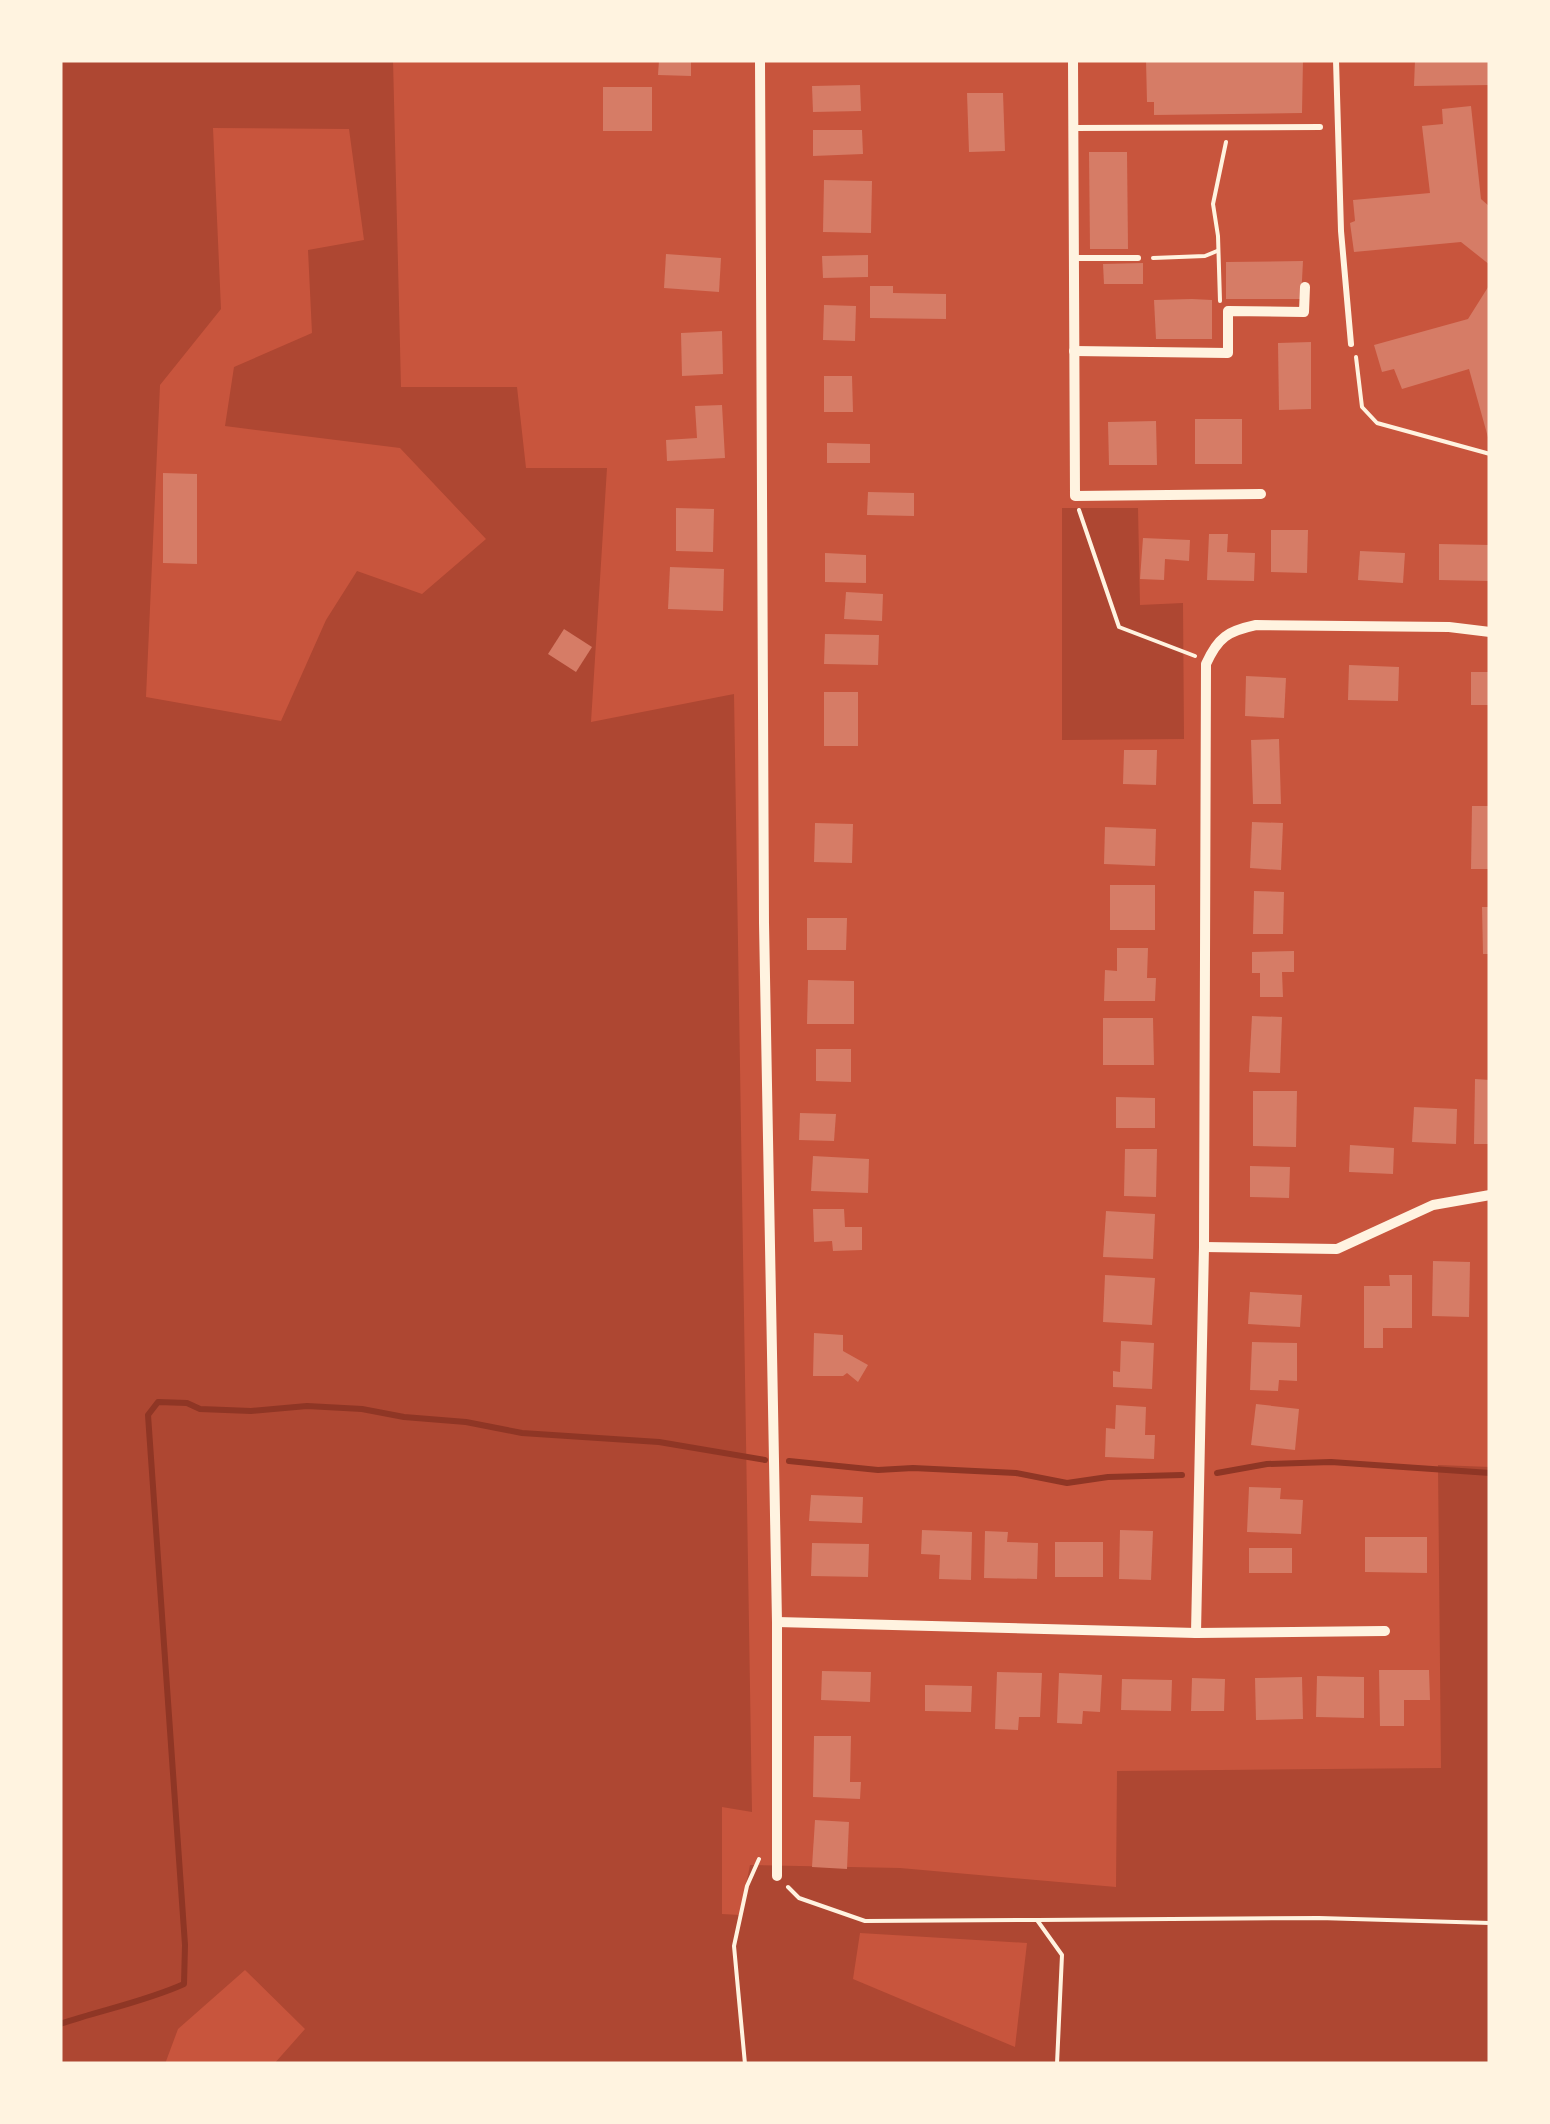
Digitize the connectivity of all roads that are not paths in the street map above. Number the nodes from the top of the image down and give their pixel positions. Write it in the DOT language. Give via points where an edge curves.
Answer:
graph roads {
  1 [pos="760,60"];
  2 [pos="1074,60"];
  3 [pos="1336,60"];
  4 [pos="1320,127"];
  5 [pos="1074,128"];
  6 [pos="1074,258"];
  7 [pos="1138,258"];
  8 [pos="1305,287"];
  9 [pos="1351,344"];
  10 [pos="1074,351"];
  11 [pos="1261,494"];
  12 [pos="1490,632"];
  13 [pos="1490,1195"];
  14 [pos="1204,1247"];
  15 [pos="776,1622"];
  16 [pos="1384,1631"];
  17 [pos="1196,1632"];
  18 [pos="777,1876"];
  1 -- 15 [label="street"];
  2 -- 5 [label="street"];
  3 -- 9 [label="lane"];
  4 -- 5 [label="lane"];
  5 -- 6 [label="street"];
  6 -- 7 [label="lane"];
  6 -- 10 [label="street"];
  8 -- 10 [label="street" via="1304,312 1228,311 1228,353"];
  10 -- 11 [label="street" via="1075,496"];
  12 -- 14 [label="street" via="1256,625 1229,631 1206,664"];
  13 -- 14 [label="street" via="1433,1205 1337,1250"];
  14 -- 17 [label="street"];
  15 -- 17 [label="street"];
  15 -- 18 [label="street"];
  16 -- 17 [label="street"];
}
